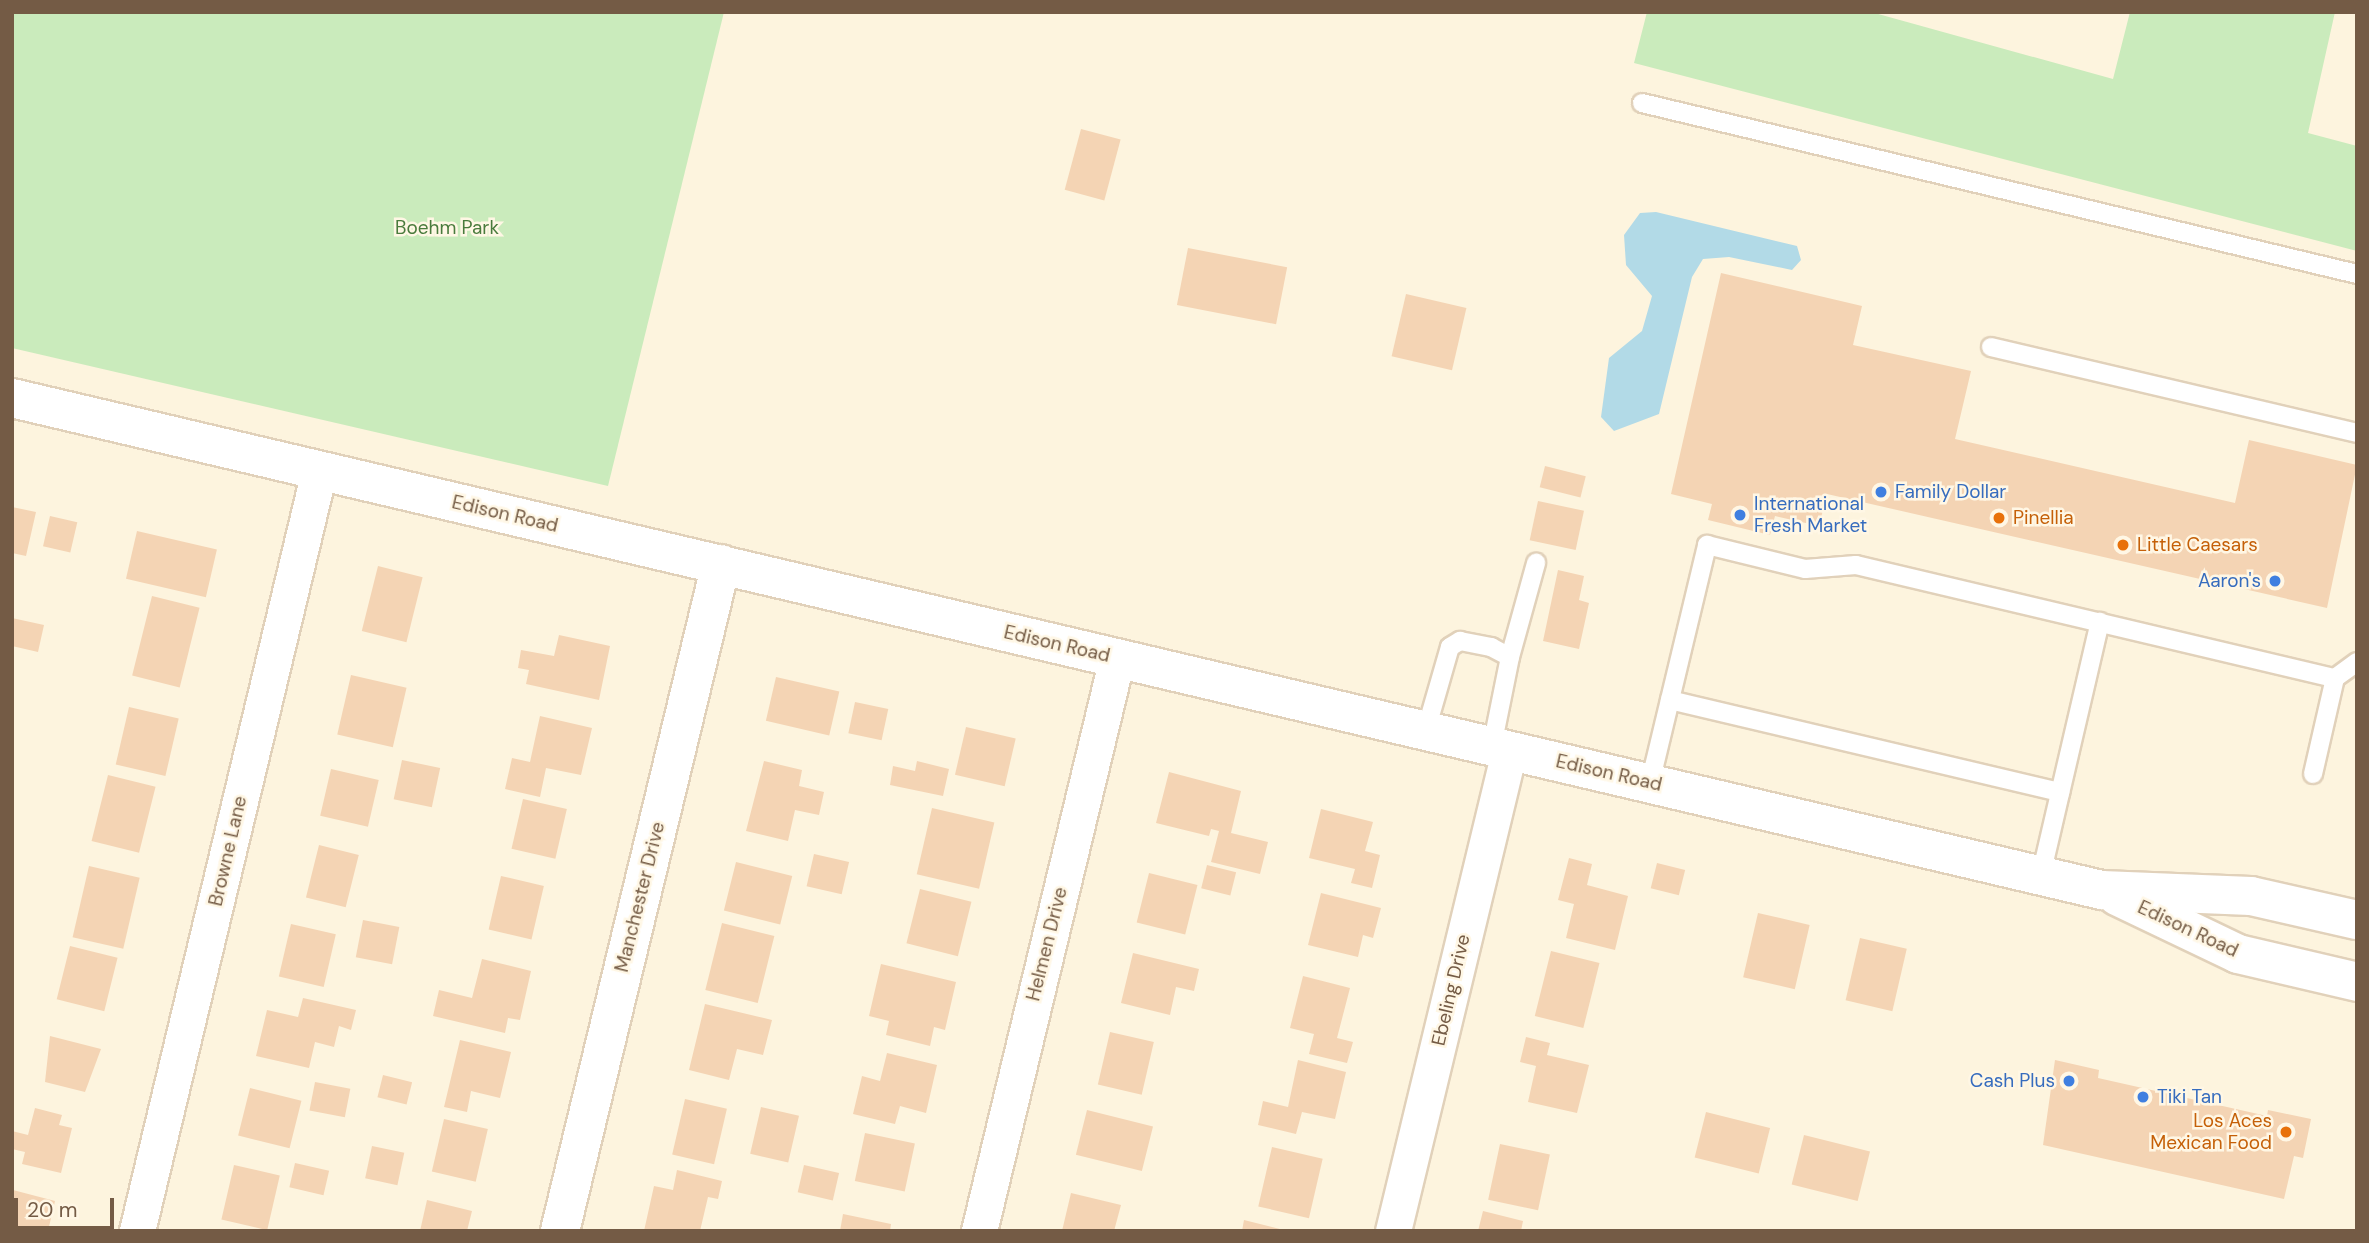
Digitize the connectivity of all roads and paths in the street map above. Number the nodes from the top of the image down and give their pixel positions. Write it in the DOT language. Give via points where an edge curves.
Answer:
graph roads {
  1 [pos="1642,103"];
  2 [pos="2357,274"];
  3 [pos="1991,347"];
  4 [pos="12,398"];
  5 [pos="2357,433"];
  6 [pos="319,471"];
  7 [pos="1536,563"];
  8 [pos="721,564"];
  9 [pos="2100,622"];
  10 [pos="1510,657"];
  11 [pos="1117,658"];
  12 [pos="2357,662"];
  13 [pos="2336,678"];
  14 [pos="1670,700"];
  15 [pos="1426,730"];
  16 [pos="1500,748"];
  17 [pos="2313,774"];
  18 [pos="1650,783"];
  19 [pos="2060,792"];
  20 [pos="2040,876"];
  21 [pos="2102,890"];
  22 [pos="2357,920"];
  23 [pos="2357,982"];
  24 [pos="137,1231"];
  25 [pos="560,1231"];
  26 [pos="979,1231"];
  27 [pos="1393,1231"];
  1 -- 2 [label="lane"];
  3 -- 5 [label="lane"];
  4 -- 6 [label="main road, Edison Road"];
  6 -- 8 [label="main road, Edison Road"];
  6 -- 24 [label="street, Browne Lane"];
  7 -- 10 [label="lane"];
  8 -- 11 [label="main road, Edison Road"];
  8 -- 25 [label="main road, Manchester Drive"];
  9 -- 13 [label="lane"];
  9 -- 14 [label="lane" via="1856,565 1805,569 1707,545"];
  9 -- 19 [label="lane"];
  10 -- 15 [label="lane" via="1460,641 1450,647"];
  10 -- 16 [label="lane"];
  11 -- 15 [label="main road, Edison Road"];
  11 -- 26 [label="street, Helmen Drive"];
  12 -- 13 [label="lane"];
  13 -- 17 [label="lane"];
  14 -- 18 [label="lane"];
  14 -- 19 [label="lane"];
  15 -- 16 [label="main road, Edison Road"];
  16 -- 18 [label="main road, Edison Road"];
  16 -- 27 [label="street, Ebeling Drive"];
  18 -- 20 [label="main road, Edison Road"];
  19 -- 20 [label="lane"];
  20 -- 21 [label="main road, Edison Road"];
  21 -- 22 [label="main road, Edison Road" via="2251,896"];
  21 -- 23 [label="main road, Edison Road" via="2238,954"];
}
